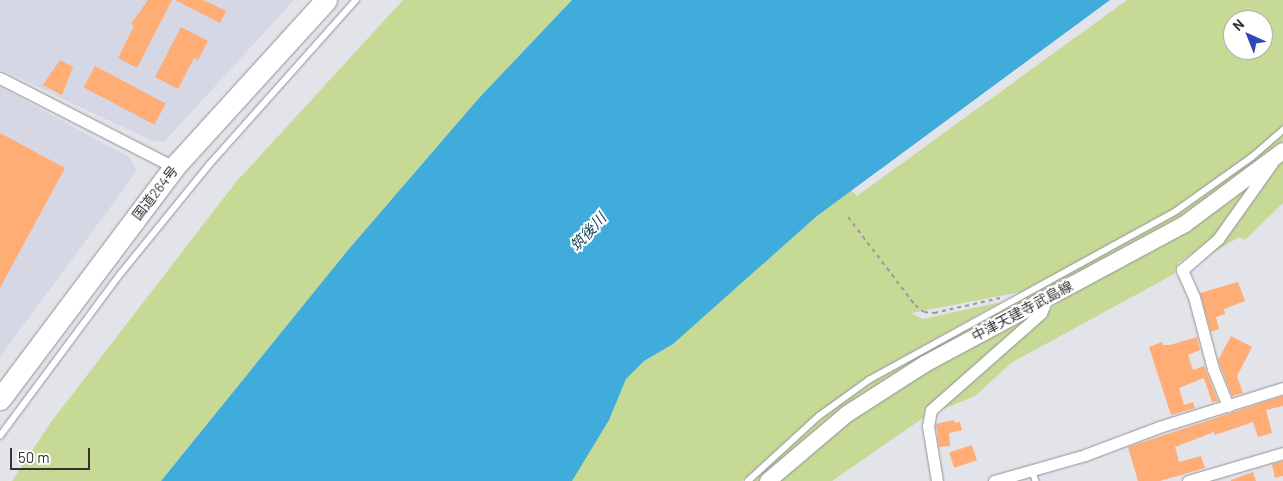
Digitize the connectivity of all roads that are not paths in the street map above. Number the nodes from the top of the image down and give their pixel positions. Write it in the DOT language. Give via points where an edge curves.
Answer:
graph roads {
  1 [pos="326,0"];
  2 [pos="356,0"];
  3 [pos="0,78"];
  4 [pos="1283,130"];
  5 [pos="1280,154"];
  6 [pos="174,167"];
  7 [pos="1047,298"];
  8 [pos="1283,388"];
  9 [pos="0,399"];
  10 [pos="1228,406"];
  11 [pos="0,436"];
  12 [pos="1283,453"];
  13 [pos="1031,468"];
  14 [pos="748,481"];
  15 [pos="768,481"];
  16 [pos="937,481"];
  17 [pos="994,481"];
  18 [pos="1036,481"];
  19 [pos="1188,481"];
  1 -- 6 [label="highway, 国道264号"];
  2 -- 11 [label="lane" via="209,165 116,280"];
  3 -- 6 [label="street"];
  4 -- 14 [label="lane" via="1252,157 1176,211 870,380 819,416"];
  5 -- 7 [label="main road, 中津天建寺武島線" via="1185,224"];
  5 -- 10 [label="street" via="1218,239 1182,270 1194,297 1213,368"];
  6 -- 9 [label="highway, 国道264号"];
  7 -- 15 [label="main road, 中津天建寺武島線" via="925,364 847,414"];
  7 -- 16 [label="street" via="1041,313 931,410 928,426"];
  8 -- 10 [label="street"];
  10 -- 13 [label="street" via="1084,455"];
  12 -- 19 [label="street"];
  13 -- 17 [label="street"];
  13 -- 18 [label="lane"];
}
